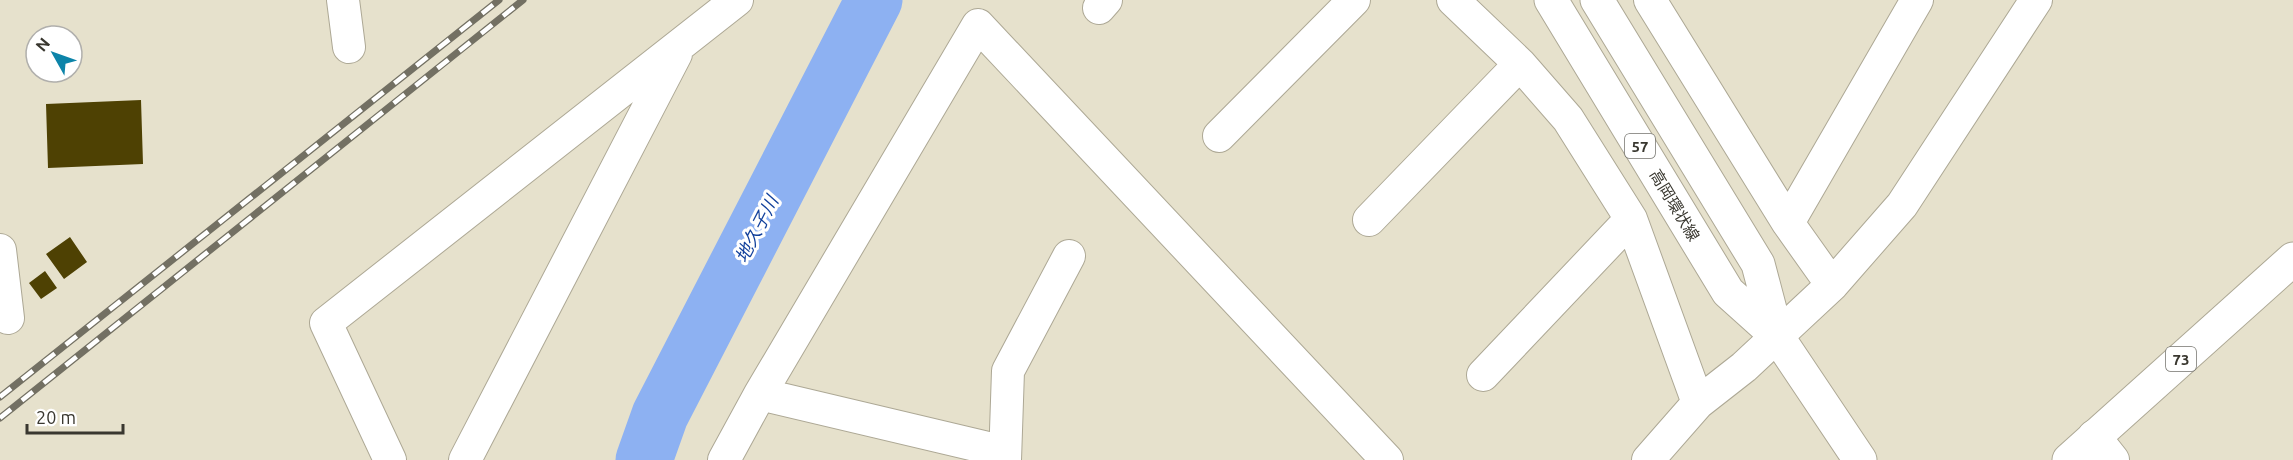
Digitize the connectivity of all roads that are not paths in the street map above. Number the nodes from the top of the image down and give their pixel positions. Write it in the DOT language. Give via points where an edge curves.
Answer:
graph roads {
  1 [pos="343,0"];
  2 [pos="737,0"];
  3 [pos="1354,0"];
  4 [pos="1454,0"];
  5 [pos="1551,0"];
  6 [pos="1597,0"];
  7 [pos="1650,0"];
  8 [pos="1917,0"];
  9 [pos="2036,0"];
  10 [pos="682,43"];
  11 [pos="349,47"];
  12 [pos="1520,64"];
  13 [pos="1219,136"];
  14 [pos="1631,219"];
  15 [pos="1369,220"];
  16 [pos="1788,223"];
  17 [pos="0,250"];
  18 [pos="1069,256"];
  19 [pos="2293,259"];
  20 [pos="1832,285"];
  21 [pos="8,318"];
  22 [pos="1777,336"];
  23 [pos="1483,375"];
  24 [pos="760,394"];
  25 [pos="1698,403"];
  26 [pos="2104,448"];
  27 [pos="1005,456"];
  28 [pos="390,460"];
  29 [pos="465,460"];
  30 [pos="723,460"];
  31 [pos="1387,460"];
  32 [pos="1648,460"];
  33 [pos="1860,460"];
  34 [pos="2069,460"];
  1 -- 11 [label="street"];
  2 -- 10 [label="street"];
  3 -- 13 [label="street"];
  4 -- 12 [label="street"];
  5 -- 22 [label="main road, 高岡環状線 / 57" via="1728,292"];
  6 -- 22 [label="main road, 高岡環状線 / 57" via="1758,264"];
  7 -- 16 [label="street"];
  8 -- 16 [label="street"];
  9 -- 20 [label="street" via="1902,205"];
  10 -- 28 [label="street" via="326,323"];
  10 -- 29 [label="street"];
  12 -- 14 [label="street" via="1568,119"];
  12 -- 15 [label="street"];
  14 -- 23 [label="street"];
  14 -- 25 [label="street"];
  16 -- 20 [label="street"];
  17 -- 21 [label="street"];
  18 -- 27 [label="street" via="1008,371"];
  19 -- 26 [label="main road, 73"];
  20 -- 22 [label="street"];
  22 -- 25 [label="street"];
  22 -- 33 [label="main road, 高岡環状線 / 57"];
  24 -- 27 [label="street"];
  24 -- 30 [label="street"];
  24 -- 31 [label="street" via="978,25"];
  25 -- 32 [label="street"];
  26 -- 34 [label="main road, 73"];
}
